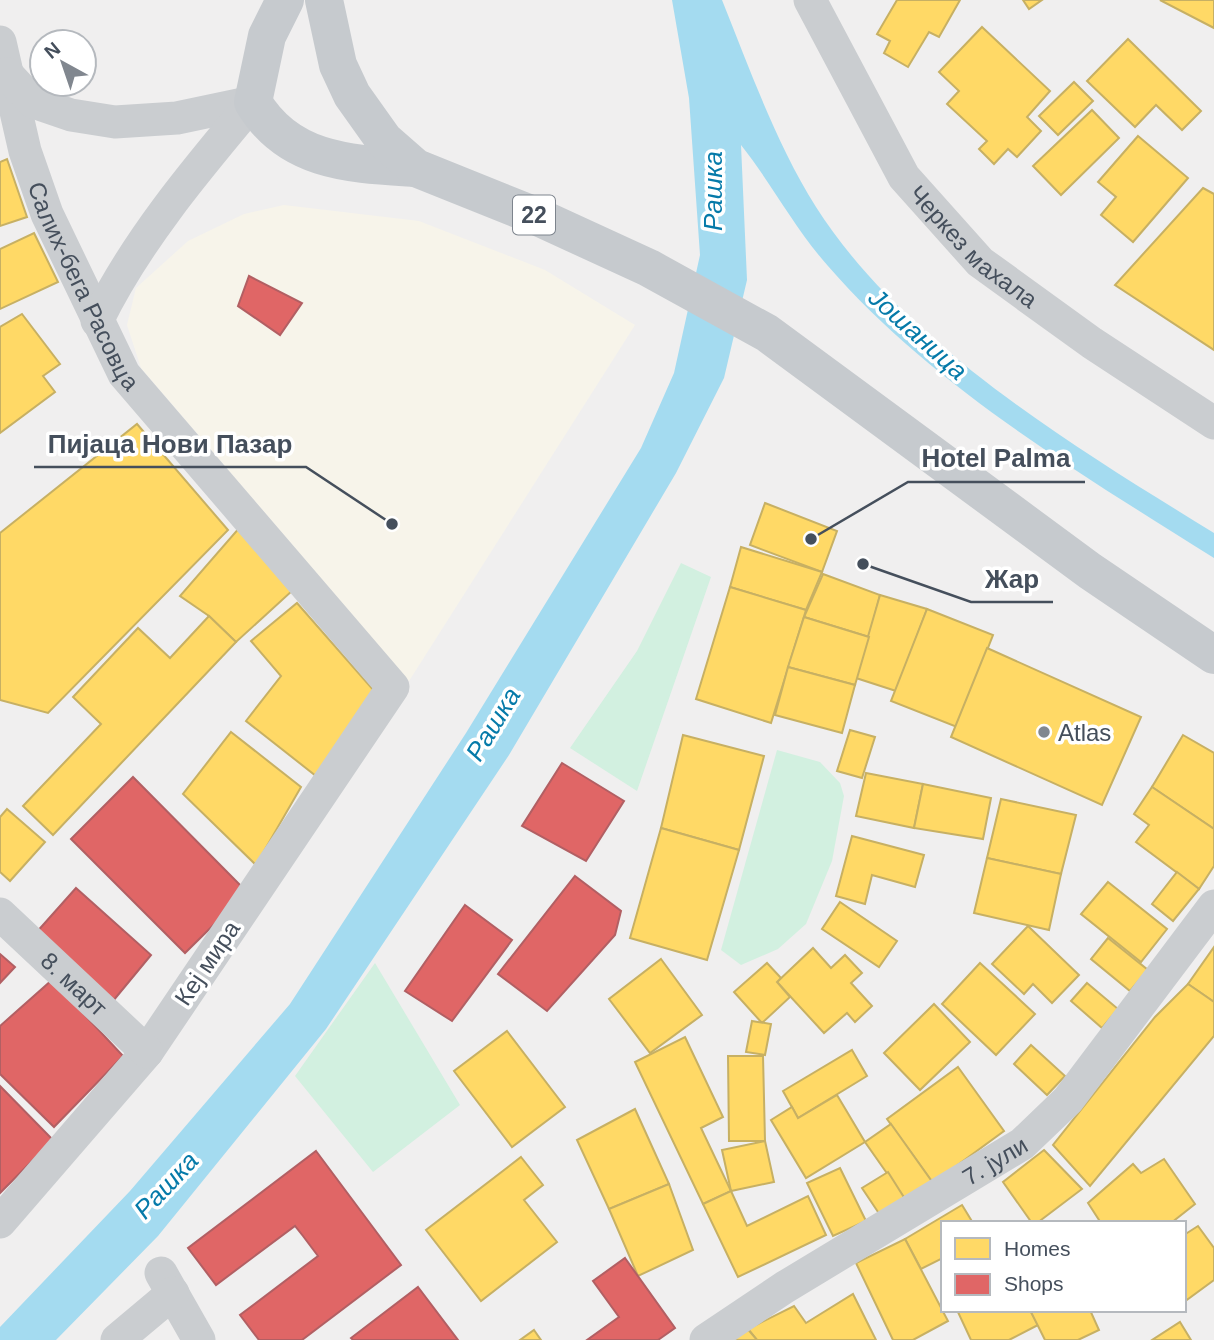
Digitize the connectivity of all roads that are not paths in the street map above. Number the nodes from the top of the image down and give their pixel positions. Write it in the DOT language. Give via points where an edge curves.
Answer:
graph roads {
  1 [pos="285,0"];
  2 [pos="324,0"];
  3 [pos="810,0"];
  4 [pos="3,58"];
  5 [pos="253,102"];
  6 [pos="416,168"];
  7 [pos="97,321"];
  8 [pos="1214,424"];
  9 [pos="1214,655"];
  10 [pos="393,687"];
  11 [pos="1214,906"];
  12 [pos="0,914"];
  13 [pos="147,1052"];
  14 [pos="0,1222"];
  15 [pos="117,1340"];
  16 [pos="199,1340"];
  17 [pos="705,1340"];
  1 -- 5 [label="main road" via="264,45"];
  2 -- 6 [label="main road, 22" via="338,65 352,95 384,140"];
  3 -- 8 [label="street, Черкез махала" via="904,177 980,262"];
  4 -- 5 [label="street" via="33,102 71,115 115,122 177,118"];
  4 -- 7 [label="street, Салих-бега Расовца" via="25,151 47,214"];
  5 -- 6 [label="main road, 22" via="265,123 301,148 333,160"];
  5 -- 7 [label="street" via="180,190"];
  6 -- 9 [label="main road, 22" via="649,268 767,333 1090,571"];
  7 -- 10 [label="street, Салих-бега Расовца" via="140,396"];
  10 -- 13 [label="street, Кеј мира"];
  11 -- 17 [label="street, 7. јули" via="1068,1100 1022,1144"];
  12 -- 13 [label="street, 8. март"];
  13 -- 14 [label="street, Кеј мира"];
  15 -- 16 [label="street" via="167,1283"];
}
